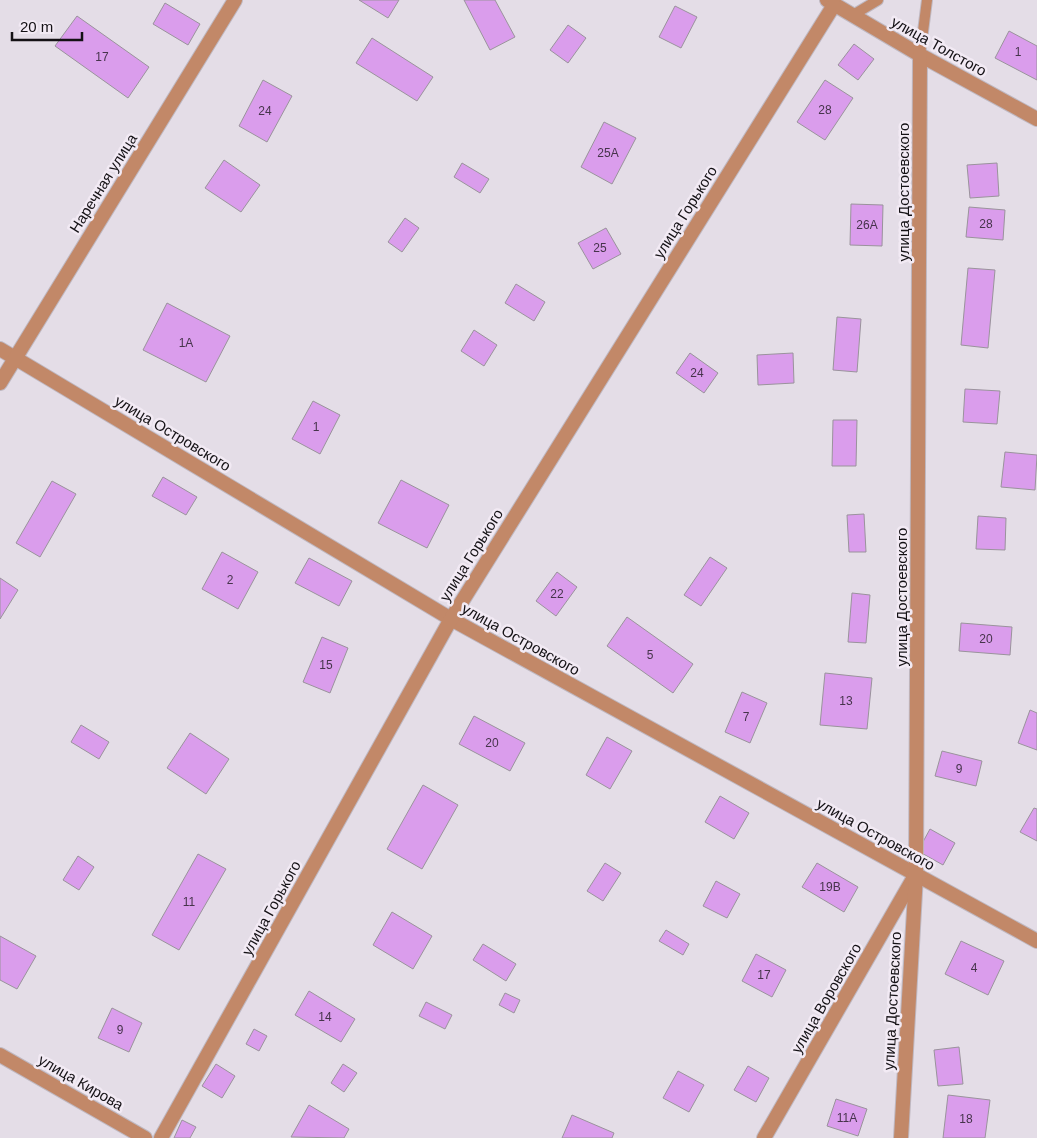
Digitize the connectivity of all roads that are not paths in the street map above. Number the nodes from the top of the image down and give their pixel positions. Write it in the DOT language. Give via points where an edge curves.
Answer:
graph roads {
  1 [pos="235,0"];
  2 [pos="878,0"];
  3 [pos="927,0"];
  4 [pos="830,2"];
  5 [pos="853,15"];
  6 [pos="920,55"];
  7 [pos="1037,119"];
  8 [pos="0,349"];
  9 [pos="15,357"];
  10 [pos="0,383"];
  11 [pos="451,619"];
  12 [pos="916,875"];
  13 [pos="1037,941"];
  14 [pos="0,1055"];
  15 [pos="145,1138"];
  16 [pos="161,1138"];
  17 [pos="764,1138"];
  18 [pos="901,1138"];
  1 -- 9 [label="street, Наречная улица"];
  2 -- 5 [label="lane"];
  3 -- 6 [label="lane"];
  4 -- 5 [label="street, улица Толстого"];
  4 -- 11 [label="street, улица Горького"];
  5 -- 6 [label="street, улица Толстого"];
  6 -- 7 [label="street, улица Толстого"];
  6 -- 12 [label="street, улица Достоевского"];
  8 -- 9 [label="street, улица Островского"];
  9 -- 10 [label="street, Наречная улица"];
  9 -- 11 [label="street, улица Островского"];
  11 -- 12 [label="street, улица Островского"];
  11 -- 16 [label="street, улица Горького"];
  12 -- 13 [label="street, улица Островского"];
  12 -- 17 [label="street, улица Воровского"];
  12 -- 18 [label="street, улица Достоевского"];
  14 -- 15 [label="street, улица Кирова"];
}
